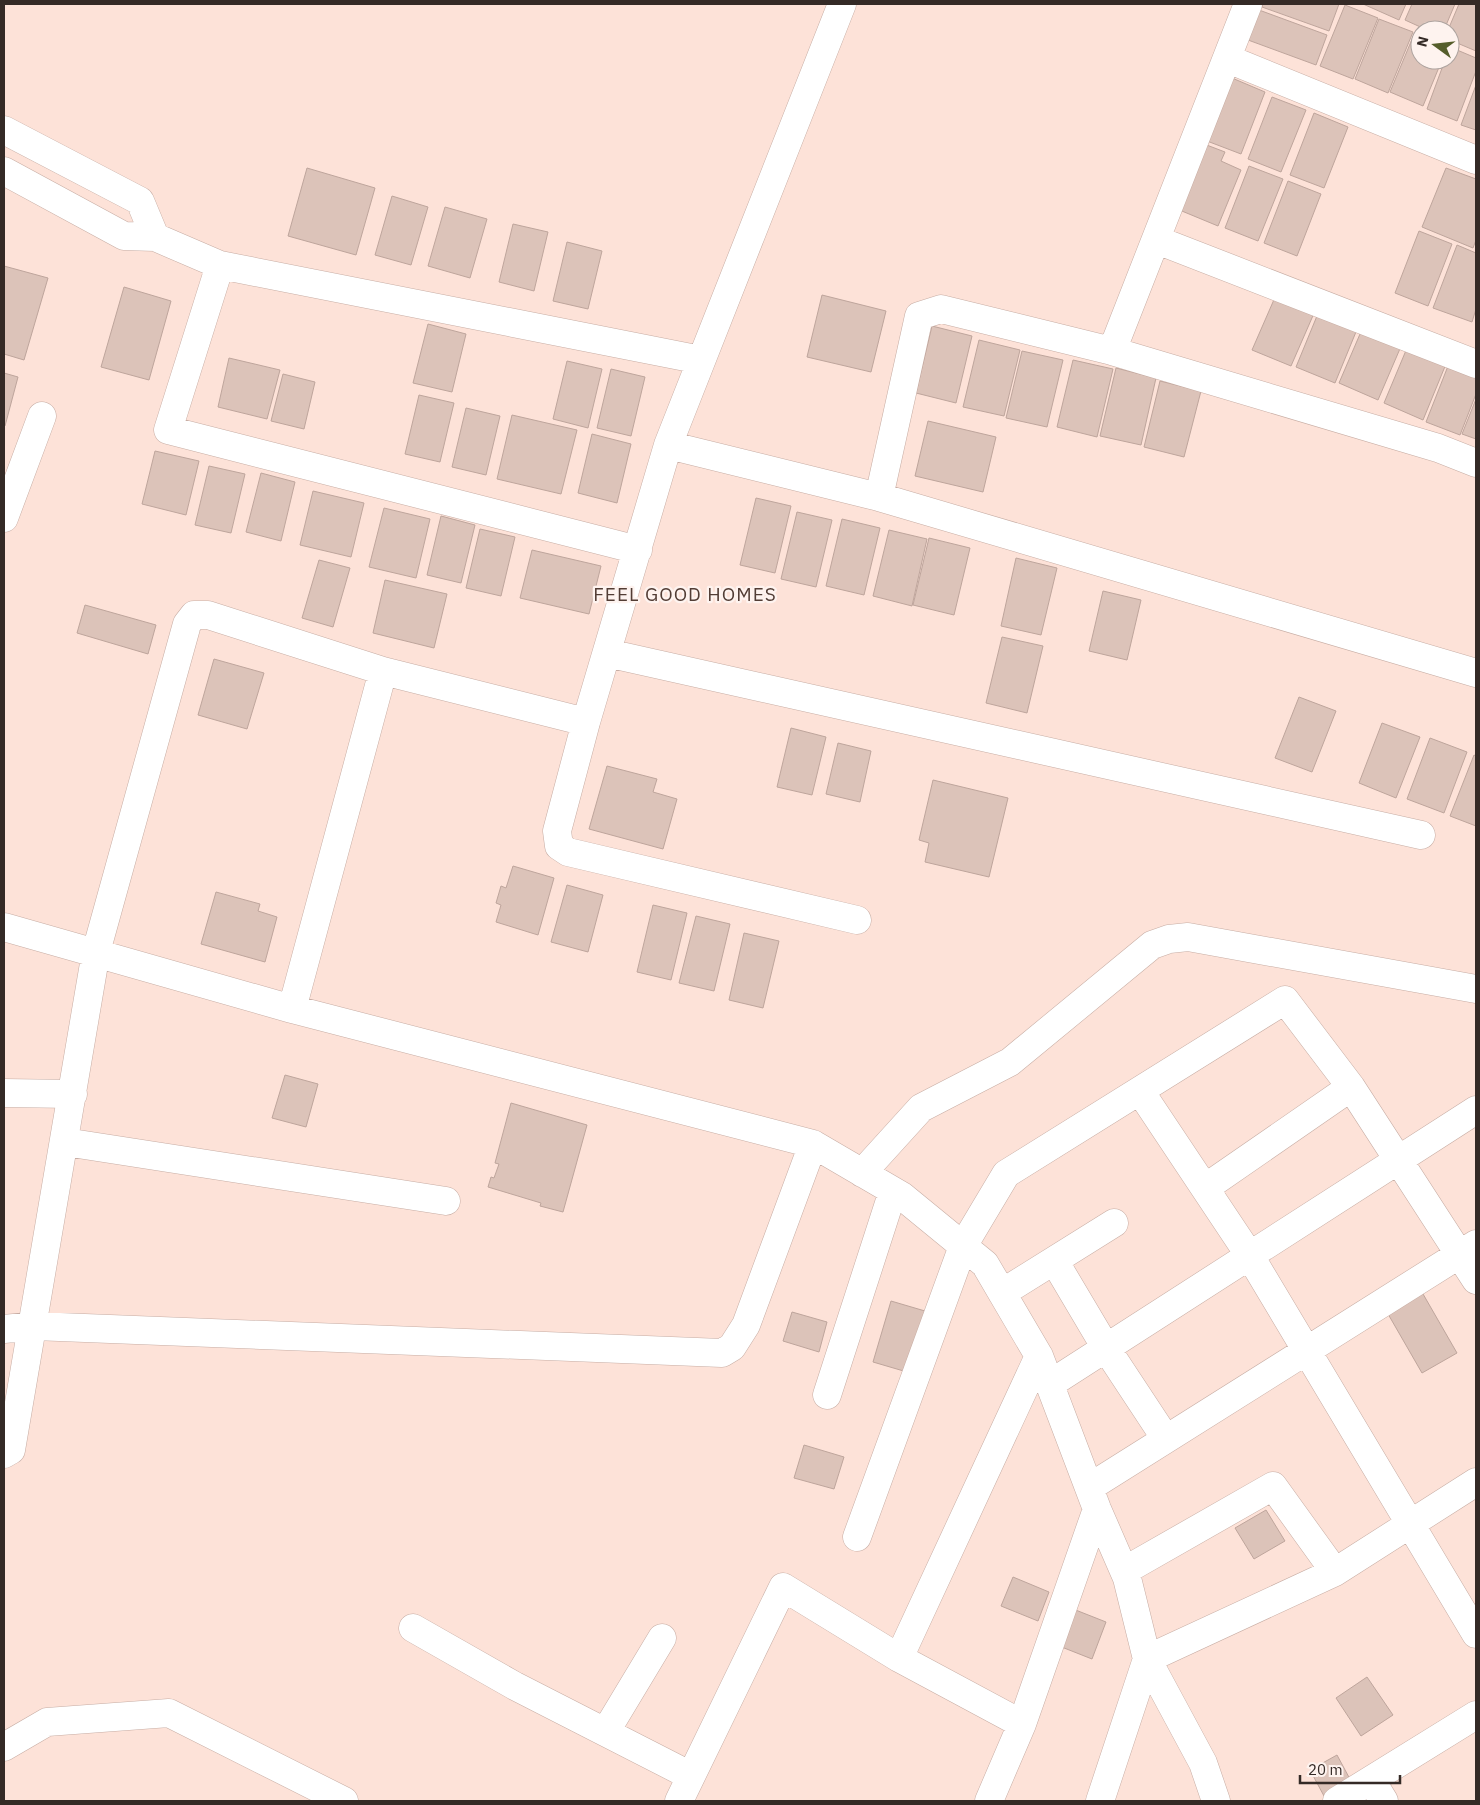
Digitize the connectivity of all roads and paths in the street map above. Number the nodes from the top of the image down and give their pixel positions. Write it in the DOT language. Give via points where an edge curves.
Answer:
graph roads {
  1 [pos="842,4"];
  2 [pos="1248,4"];
  3 [pos="1228,59"];
  4 [pos="4,130"];
  5 [pos="1476,160"];
  6 [pos="4,171"];
  7 [pos="155,237"];
  8 [pos="1157,240"];
  9 [pos="220,265"];
  10 [pos="1112,351"];
  11 [pos="701,360"];
  12 [pos="1476,364"];
  13 [pos="42,416"];
  14 [pos="668,445"];
  15 [pos="1476,462"];
  16 [pos="879,497"];
  17 [pos="4,518"];
  18 [pos="638,550"];
  19 [pos="607,653"];
  20 [pos="383,671"];
  21 [pos="1476,673"];
  22 [pos="586,722"];
  23 [pos="1421,835"];
  24 [pos="857,920"];
  25 [pos="4,927"];
  26 [pos="96,952"];
  27 [pos="1476,989"];
  28 [pos="292,1009"];
  29 [pos="1351,1087"];
  30 [pos="1140,1091"];
  31 [pos="4,1093"];
  32 [pos="73,1094"];
  33 [pos="1476,1110"];
  34 [pos="65,1142"];
  35 [pos="813,1144"];
  36 [pos="1399,1160"];
  37 [pos="862,1173"];
  38 [pos="1204,1188"];
  39 [pos="893,1191"];
  40 [pos="446,1201"];
  41 [pos="1114,1223"];
  42 [pos="963,1246"];
  43 [pos="1468,1250"];
  44 [pos="1250,1256"];
  45 [pos="1055,1262"];
  46 [pos="1476,1280"];
  47 [pos="1002,1292"];
  48 [pos="34,1326"];
  49 [pos="4,1329"];
  50 [pos="1106,1348"];
  51 [pos="1307,1351"];
  52 [pos="1039,1356"];
  53 [pos="1050,1384"];
  54 [pos="827,1395"];
  55 [pos="1166,1439"];
  56 [pos="4,1454"];
  57 [pos="1476,1482"];
  58 [pos="1094,1498"];
  59 [pos="1410,1524"];
  60 [pos="857,1537"];
  61 [pos="1124,1571"];
  62 [pos="1334,1572"];
  63 [pos="412,1628"];
  64 [pos="1476,1634"];
  65 [pos="662,1638"];
  66 [pos="899,1658"];
  67 [pos="1147,1659"];
  68 [pos="1476,1715"];
  69 [pos="1022,1724"];
  70 [pos="606,1731"];
  71 [pos="4,1747"];
  72 [pos="691,1776"];
  73 [pos="1378,1791"];
  74 [pos="1214,1800"];
  75 [pos="344,1801"];
  76 [pos="679,1801"];
  77 [pos="989,1801"];
  78 [pos="1100,1801"];
  79 [pos="1337,1801"];
  1 -- 11 [label="street"];
  2 -- 3 [label="street"];
  3 -- 5 [label="street"];
  3 -- 8 [label="street"];
  4 -- 7 [label="street" via="140,202"];
  6 -- 7 [label="street" via="124,236"];
  7 -- 9 [label="street"];
  8 -- 10 [label="street"];
  8 -- 12 [label="street"];
  9 -- 11 [label="street"];
  9 -- 18 [label="street" via="168,430"];
  10 -- 15 [label="street"];
  10 -- 16 [label="street" via="941,309 919,316"];
  11 -- 14 [label="street"];
  13 -- 17 [label="street"];
  14 -- 16 [label="street"];
  14 -- 18 [label="street"];
  16 -- 21 [label="street"];
  18 -- 19 [label="street"];
  19 -- 22 [label="street"];
  19 -- 23 [label="street"];
  20 -- 22 [label="street"];
  20 -- 26 [label="street" via="208,615 194,615 187,624"];
  20 -- 28 [label="street"];
  22 -- 24 [label="street" via="557,831 559,846 568,852"];
  25 -- 26 [label="street"];
  26 -- 28 [label="street"];
  26 -- 32 [label="street"];
  27 -- 37 [label="street" via="1188,937 1169,939 1152,946 1010,1062 921,1108"];
  28 -- 35 [label="street"];
  29 -- 30 [label="street" via="1285,1000"];
  29 -- 36 [label="street"];
  29 -- 38 [label="street"];
  30 -- 38 [label="street"];
  30 -- 42 [label="street" via="1006,1174"];
  31 -- 32 [label="street"];
  32 -- 34 [label="street"];
  33 -- 36 [label="street"];
  34 -- 40 [label="street"];
  34 -- 48 [label="street"];
  35 -- 37 [label="street"];
  35 -- 48 [label="street" via="746,1325 732,1347 722,1353"];
  36 -- 43 [label="street"];
  36 -- 44 [label="street"];
  37 -- 39 [label="street"];
  38 -- 44 [label="street"];
  39 -- 42 [label="street"];
  39 -- 54 [label="street"];
  41 -- 45 [label="street"];
  42 -- 47 [label="street" via="986,1264"];
  42 -- 60 [label="street"];
  43 -- 46 [label="street"];
  43 -- 51 [label="street"];
  44 -- 50 [label="street"];
  44 -- 51 [label="street"];
  45 -- 47 [label="street"];
  45 -- 50 [label="street"];
  47 -- 52 [label="street"];
  48 -- 49 [label="street"];
  48 -- 56 [label="street" via="11,1450"];
  50 -- 53 [label="street"];
  50 -- 55 [label="street"];
  51 -- 55 [label="street"];
  51 -- 59 [label="street"];
  52 -- 53 [label="street"];
  52 -- 66 [label="street"];
  53 -- 58 [label="street"];
  55 -- 58 [label="street"];
  57 -- 59 [label="street"];
  58 -- 61 [label="street"];
  58 -- 69 [label="street"];
  59 -- 62 [label="street"];
  59 -- 64 [label="street"];
  61 -- 62 [label="street" via="1273,1486"];
  61 -- 67 [label="street"];
  62 -- 67 [label="street"];
  63 -- 70 [label="street" via="515,1686"];
  65 -- 70 [label="street"];
  66 -- 69 [label="street"];
  66 -- 72 [label="street" via="783,1587"];
  67 -- 74 [label="street" via="1203,1763"];
  67 -- 78 [label="street"];
  68 -- 73 [label="street"];
  69 -- 77 [label="street"];
  70 -- 72 [label="street"];
  71 -- 75 [label="street" via="47,1722 169,1713"];
  72 -- 76 [label="street"];
  73 -- 79 [label="street"];
}
